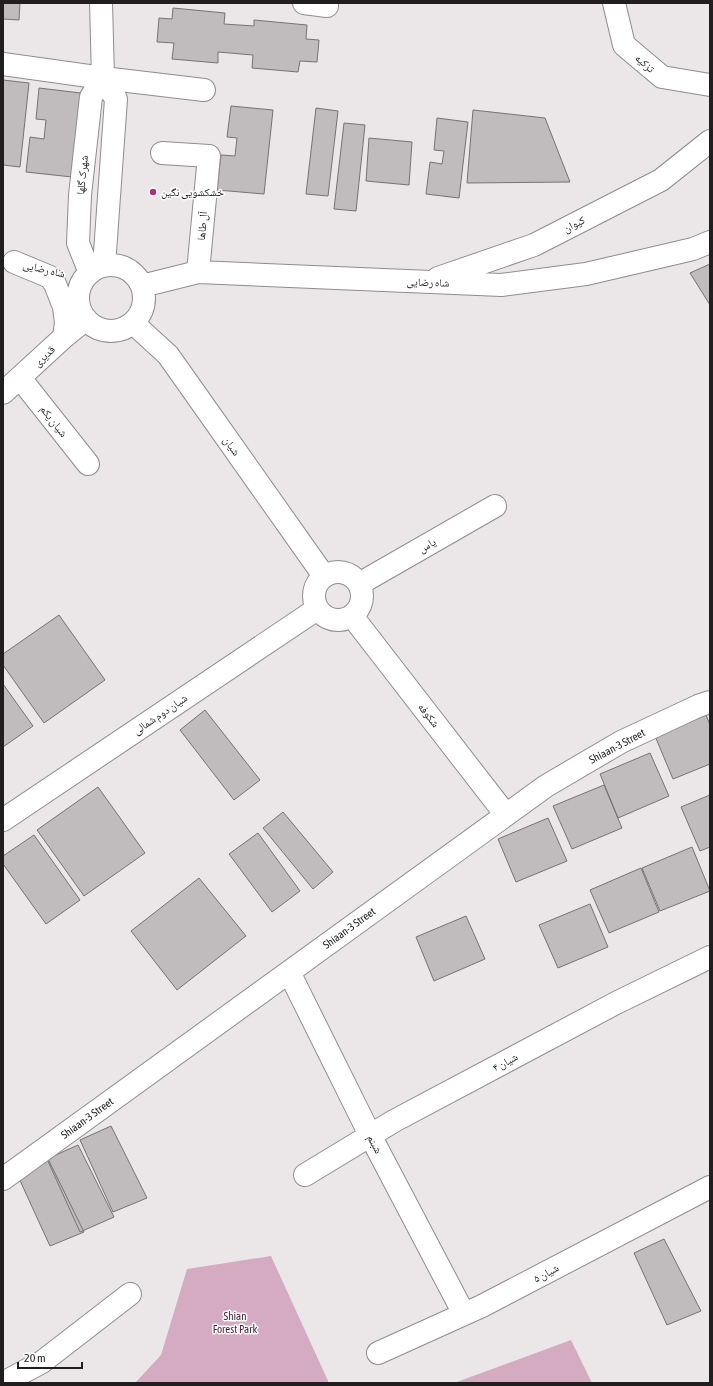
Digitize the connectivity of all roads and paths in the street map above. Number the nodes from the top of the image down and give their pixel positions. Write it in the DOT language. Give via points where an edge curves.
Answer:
graph roads {
  1 [pos="101,3"];
  2 [pos="304,3"];
  3 [pos="614,3"];
  4 [pos="327,6"];
  5 [pos="3,64"];
  6 [pos="103,78"];
  7 [pos="710,86"];
  8 [pos="204,90"];
  9 [pos="710,141"];
  10 [pos="162,153"];
  11 [pos="710,242"];
  12 [pos="8,262"];
  13 [pos="93,272"];
  14 [pos="198,272"];
  15 [pos="426,282"];
  16 [pos="142,286"];
  17 [pos="86,319"];
  18 [pos="133,323"];
  19 [pos="64,337"];
  20 [pos="20,378"];
  21 [pos="3,394"];
  22 [pos="88,464"];
  23 [pos="495,506"];
  24 [pos="324,576"];
  25 [pos="358,584"];
  26 [pos="316,609"];
  27 [pos="352,616"];
  28 [pos="710,702"];
  29 [pos="506,815"];
  30 [pos="3,820"];
  31 [pos="710,957"];
  32 [pos="289,972"];
  33 [pos="370,1135"];
  34 [pos="305,1175"];
  35 [pos="3,1179"];
  36 [pos="710,1187"];
  37 [pos="130,1294"];
  38 [pos="464,1314"];
  39 [pos="378,1353"];
  40 [pos="3,1383"];
  1 -- 6 [label="street"];
  2 -- 4 [label="street"];
  3 -- 7 [label="street, تزکیه" via="624,45 662,77"];
  5 -- 6 [label="street"];
  6 -- 8 [label="street"];
  6 -- 13 [label="street" via="116,99"];
  6 -- 13 [label="street, شهرک گلها" via="91,97 80,195 78,243"];
  9 -- 15 [label="street, کیوان" via="660,180 534,245"];
  10 -- 14 [label="street, آل طاها" via="209,156"];
  11 -- 15 [label="street, شاه رضایی" via="693,249 586,274 501,285"];
  12 -- 13 [label="street, شاه رضایی"];
  12 -- 19 [label="street" via="50,277 64,307"];
  13 -- 16 [label="street" via="113,265 121,266 130,270"];
  13 -- 17 [label="street" via="80,289 78,299 80,310"];
  14 -- 15 [label="street, شاه رضایی"];
  14 -- 16 [label="street, شاه رضایی"];
  16 -- 18 [label="street" via="143,306"];
  17 -- 18 [label="street" via="104,330 124,328"];
  17 -- 19 [label="street, قدیری"];
  18 -- 24 [label="street, شیان" via="168,355"];
  19 -- 20 [label="street, قدیری"];
  20 -- 21 [label="street, قدیری"];
  20 -- 22 [label="street, شیان یکم"];
  23 -- 25 [label="street, یاس"];
  24 -- 25 [label="street" via="339,572 347,574"];
  24 -- 26 [label="street" via="313,594"];
  25 -- 27 [label="street" via="361,591 360,605"];
  26 -- 27 [label="street" via="322,615 337,621"];
  26 -- 30 [label="street, شیان دوم شمالی"];
  27 -- 29 [label="street, شکوفه"];
  28 -- 29 [label="street, Shiaan-3 Street" via="621,742 546,786"];
  29 -- 32 [label="street, Shiaan-3 Street"];
  31 -- 33 [label="street, شیان ۴" via="616,1003"];
  32 -- 33 [label="street, شبنم"];
  32 -- 35 [label="street, Shiaan-3 Street"];
  33 -- 34 [label="street, شیان ۴"];
  33 -- 38 [label="street, شبنم"];
  36 -- 38 [label="street, شیان ۵"];
  37 -- 40 [label="street" via="42,1362"];
  38 -- 39 [label="street, شیان ۵"];
}
